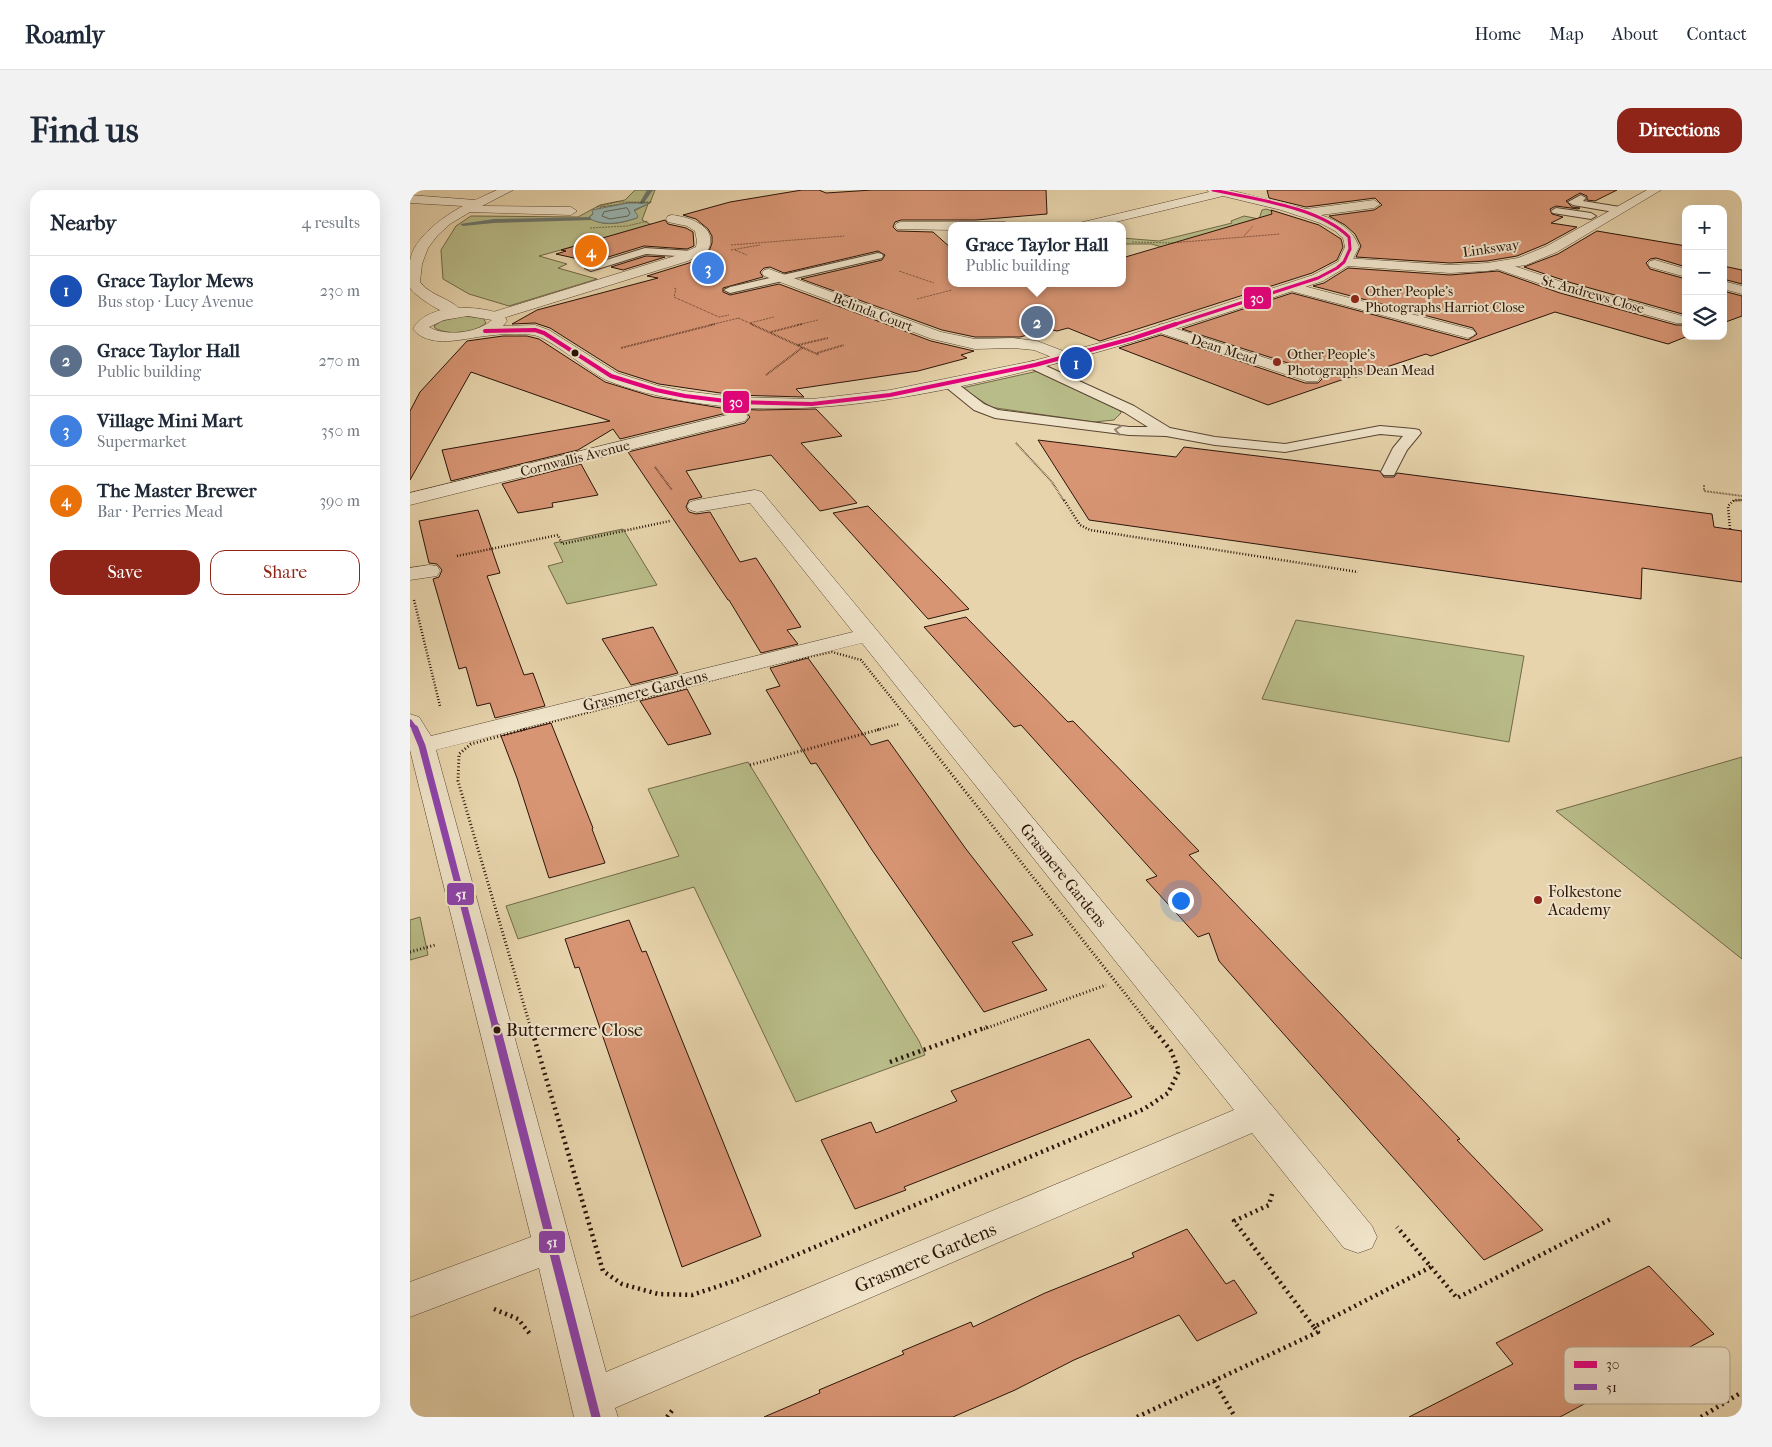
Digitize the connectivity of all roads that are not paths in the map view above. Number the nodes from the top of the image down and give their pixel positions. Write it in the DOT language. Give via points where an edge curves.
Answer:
graph roads {
  1 [pos="507,190"];
  2 [pos="1655,190"];
  3 [pos="1218,191"];
  4 [pos="1581,198"];
  5 [pos="410,199"];
  6 [pos="476,203"];
  7 [pos="1374,204"];
  8 [pos="462,209"];
  9 [pos="1620,210"];
  10 [pos="570,211"];
  11 [pos="1556,211"];
  12 [pos="1306,213"];
  13 [pos="672,219"];
  14 [pos="1605,219"];
  15 [pos="1098,222"];
  16 [pos="901,226"];
  17 [pos="948,226"];
  18 [pos="692,254"];
  19 [pos="878,256"];
  20 [pos="1345,262"];
  21 [pos="1655,264"];
  22 [pos="1502,266"];
  23 [pos="591,268"];
  24 [pos="1682,272"];
  25 [pos="776,276"];
  26 [pos="412,282"];
  27 [pos="1292,287"];
  28 [pos="730,290"];
  29 [pos="1678,304"];
  30 [pos="1656,312"];
  31 [pos="456,313"];
  32 [pos="497,317"];
  33 [pos="1682,320"];
  34 [pos="1162,329"];
  35 [pos="535,330"];
  36 [pos="486,331"];
  37 [pos="1468,333"];
  38 [pos="1065,357"];
  39 [pos="1034,365"];
  40 [pos="1285,369"];
  41 [pos="1267,376"];
  42 [pos="1312,378"];
  43 [pos="949,384"];
  44 [pos="686,416"];
  45 [pos="739,417"];
  46 [pos="701,426"];
  47 [pos="1166,432"];
  48 [pos="1389,472"];
  49 [pos="690,498"];
  50 [pos="410,499"];
  51 [pos="868,635"];
  52 [pos="424,727"];
  53 [pos="1259,1115"];
  54 [pos="1358,1237"];
  55 [pos="553,1246"];
  56 [pos="410,1300"];
  57 [pos="594,1408"];
  1 -- 6 [label="street"];
  2 -- 9 [label="street, Linksway"];
  3 -- 12 [label="street"];
  3 -- 15 [label="street"];
  4 -- 9 [label="lane" via="1573,202"];
  5 -- 6 [label="street"];
  6 -- 8 [label="street"];
  7 -- 12 [label="street"];
  8 -- 10 [label="street"];
  8 -- 26 [label="street" via="430,228 413,247"];
  9 -- 14 [label="street, Linksway"];
  11 -- 14 [label="lane"];
  12 -- 20 [label="street" via="1341,229 1348,236 1352,248"];
  13 -- 18 [label="street" via="691,221 704,234 702,249"];
  14 -- 22 [label="street, Linksway" via="1537,256"];
  16 -- 17 [label="street"];
  18 -- 23 [label="lane" via="644,251"];
  18 -- 32 [label="street"];
  19 -- 25 [label="lane"];
  20 -- 22 [label="street, Linksway" via="1450,269"];
  20 -- 27 [label="street" via="1318,278"];
  21 -- 24 [label="street"];
  22 -- 30 [label="street, St. Andrews Close" via="1566,288"];
  25 -- 28 [label="lane"];
  25 -- 38 [label="street, Belinda Court" via="937,336 975,344 1037,346"];
  26 -- 31 [label="street" via="420,291"];
  27 -- 34 [label="street"];
  27 -- 37 [label="street"];
  29 -- 30 [label="street, St. Andrews Close"];
  30 -- 33 [label="street, St. Andrews Close"];
  31 -- 32 [label="street" via="479,312"];
  31 -- 36 [label="street" via="426,322 422,328 425,333 417,339 416,345"];
  32 -- 35 [label="street"];
  32 -- 36 [label="street" via="498,324"];
  34 -- 38 [label="street"];
  34 -- 40 [label="street, Dean Mead"];
  35 -- 36 [label="street"];
  35 -- 43 [label="street" via="617,379 708,399 812,404"];
  38 -- 39 [label="street"];
  39 -- 43 [label="street"];
  39 -- 47 [label="lane" via="1129,409"];
  40 -- 41 [label="street, Dean Mead"];
  40 -- 42 [label="street, Dean Mead"];
  47 -- 43 [label="lane, one-way" via="1129,431 995,414 979,407"];
  44 -- 46 [label="street"];
  45 -- 46 [label="street, Cornwallis Avenue"];
  46 -- 50 [label="street, Cornwallis Avenue"];
  47 -- 48 [label="lane" via="1285,448 1380,430 1414,433 1400,448"];
  49 -- 51 [label="street, Grasmere Gardens" via="756,496"];
  51 -- 52 [label="street, Grasmere Gardens"];
  51 -- 53 [label="street, Grasmere Gardens" via="922,718 1143,972"];
  52 -- 55 [label="street"];
  53 -- 54 [label="street, Grasmere Gardens"];
  53 -- 57 [label="street, Grasmere Gardens"];
  55 -- 56 [label="street"];
  55 -- 57 [label="street"];
}
